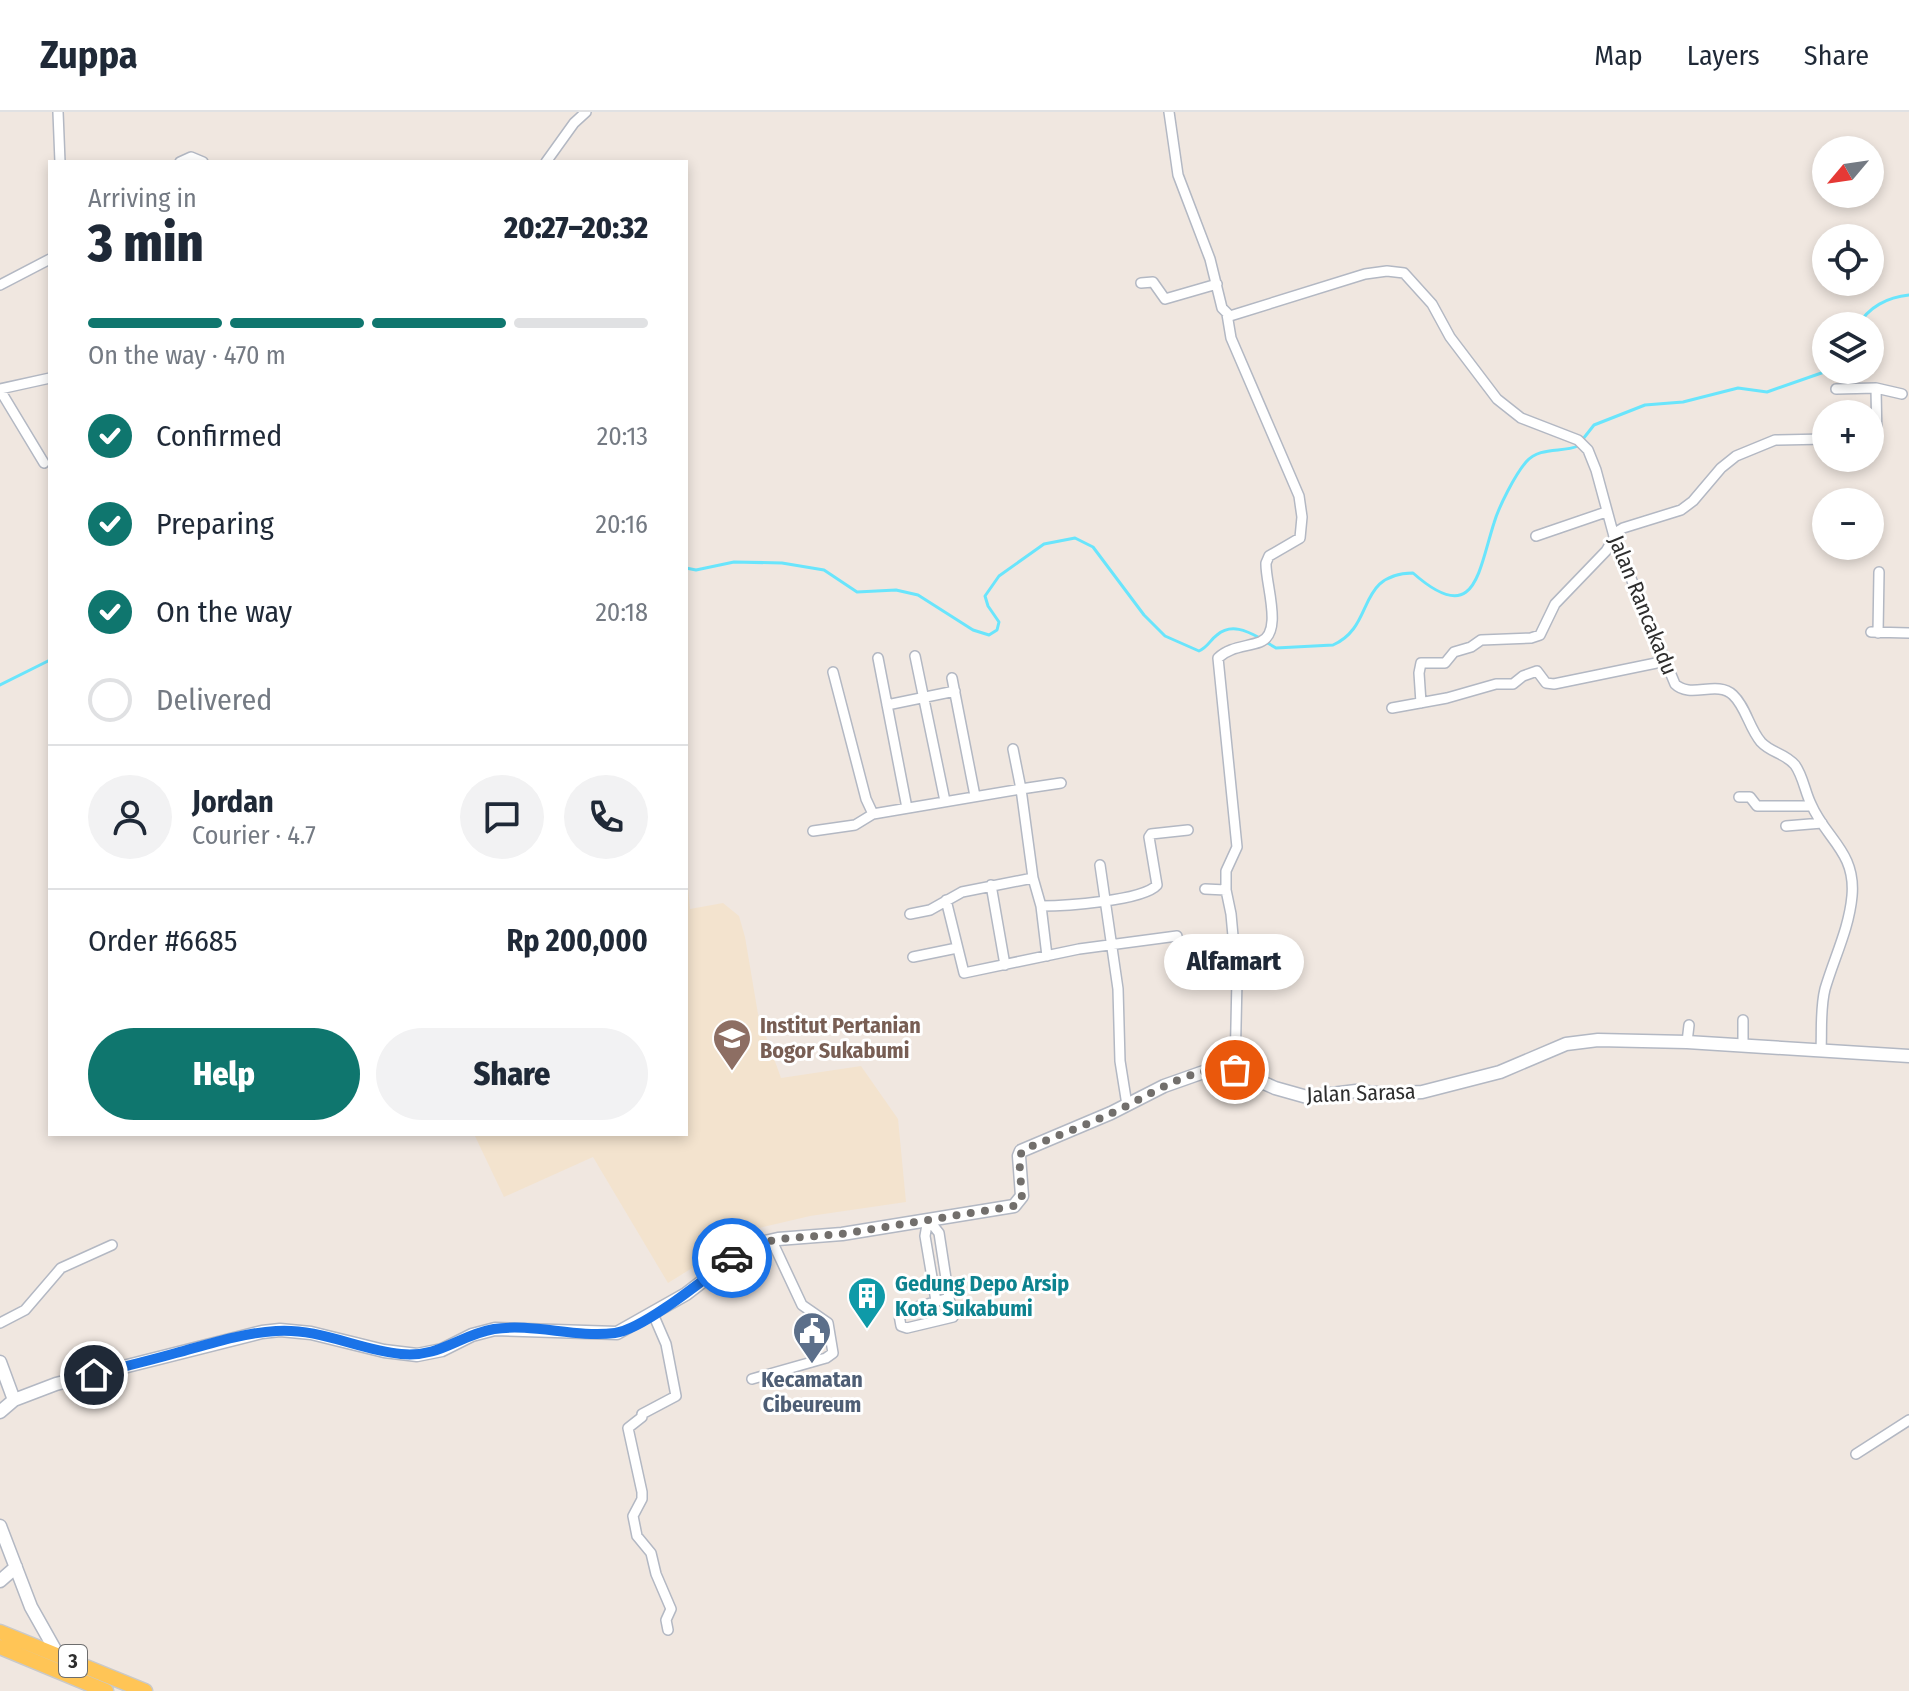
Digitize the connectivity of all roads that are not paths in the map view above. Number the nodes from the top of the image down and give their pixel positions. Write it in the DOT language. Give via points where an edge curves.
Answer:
graph roads {
  1 [pos="58,112"];
  2 [pos="586,112"];
  3 [pos="1169,112"];
  4 [pos="60,160"];
  5 [pos="547,160"];
  6 [pos="48,260"];
  7 [pos="1141,283"];
  8 [pos="1217,284"];
  9 [pos="0,285"];
  10 [pos="1227,314"];
  11 [pos="48,378"];
  12 [pos="1876,388"];
  13 [pos="1836,389"];
  14 [pos="0,390"];
  15 [pos="1902,394"];
  16 [pos="1876,400"];
  17 [pos="1812,439"];
  18 [pos="44,463"];
  19 [pos="1606,512"];
  20 [pos="1536,536"];
  21 [pos="1615,540"];
  22 [pos="1879,572"];
  23 [pos="1909,633"];
  24 [pos="915,656"];
  25 [pos="878,658"];
  26 [pos="1666,661"];
  27 [pos="833,672"];
  28 [pos="952,678"];
  29 [pos="955,691"];
  30 [pos="922,698"];
  31 [pos="1421,703"];
  32 [pos="887,705"];
  33 [pos="1392,708"];
  34 [pos="1013,749"];
  35 [pos="1061,783"];
  36 [pos="1021,789"];
  37 [pos="975,796"];
  38 [pos="1739,797"];
  39 [pos="945,801"];
  40 [pos="1811,806"];
  41 [pos="907,808"];
  42 [pos="873,814"];
  43 [pos="1822,823"];
  44 [pos="1786,826"];
  45 [pos="1188,830"];
  46 [pos="813,831"];
  47 [pos="1100,865"];
  48 [pos="1033,878"];
  49 [pos="991,885"];
  50 [pos="1205,889"];
  51 [pos="1226,890"];
  52 [pos="946,900"];
  53 [pos="1106,901"];
  54 [pos="1041,906"];
  55 [pos="910,914"];
  56 [pos="1177,936"];
  57 [pos="1110,946"];
  58 [pos="957,948"];
  59 [pos="1047,956"];
  60 [pos="913,957"];
  61 [pos="1005,965"];
  62 [pos="1743,1020"];
  63 [pos="1689,1025"];
  64 [pos="1687,1042"];
  65 [pos="1743,1045"];
  66 [pos="1821,1050"];
  67 [pos="1909,1056"];
  68 [pos="1235,1070"];
  69 [pos="1127,1105"];
  70 [pos="928,1219"];
  71 [pos="772,1241"];
  72 [pos="112,1245"];
  73 [pos="949,1298"];
  74 [pos="936,1301"];
  75 [pos="653,1314"];
  76 [pos="0,1323"];
  77 [pos="0,1362"];
  78 [pos="752,1379"];
  79 [pos="14,1400"];
  80 [pos="0,1412"];
  81 [pos="1909,1420"];
  82 [pos="1856,1454"];
  83 [pos="0,1526"];
  84 [pos="4,1549"];
  85 [pos="16,1567"];
  86 [pos="0,1581"];
  87 [pos="668,1630"];
  88 [pos="0,1632"];
  89 [pos="0,1647"];
  90 [pos="58,1655"];
  91 [pos="106,1691"];
  92 [pos="145,1691"];
  1 -- 4 [label="street"];
  2 -- 5 [label="street"];
  3 -- 8 [label="street" via="1178,175"];
  6 -- 9 [label="street"];
  7 -- 8 [label="street" via="1153,282 1163,299"];
  8 -- 10 [label="street"];
  10 -- 19 [label="street, Jalan Rancakadu" via="1365,274 1404,273 1432,304 1497,399 1521,418 1578,440 1588,450"];
  10 -- 51 [label="street" via="1231,338 1296,488 1302,517 1300,538 1266,563 1270,633 1261,642 1218,658 1237,847 1226,871"];
  11 -- 14 [label="street"];
  12 -- 13 [label="street"];
  12 -- 15 [label="street"];
  12 -- 16 [label="street"];
  14 -- 18 [label="street"];
  17 -- 21 [label="street" via="1775,440 1736,456 1681,510 1623,528"];
  19 -- 20 [label="street"];
  19 -- 21 [label="street, Jalan Rancakadu"];
  21 -- 26 [label="street, Jalan Rancakadu"];
  21 -- 31 [label="street" via="1555,604 1536,637 1481,640 1454,652 1445,663 1421,663"];
  22 -- 23 [label="street" via="1875,632"];
  24 -- 30 [label="street"];
  25 -- 32 [label="street"];
  26 -- 31 [label="street" via="1554,684 1546,683 1537,671 1513,684"];
  26 -- 40 [label="street, Jalan Rancakadu" via="1678,688 1724,690 1735,697 1760,741 1797,767"];
  27 -- 42 [label="street"];
  28 -- 29 [label="street"];
  29 -- 30 [label="street"];
  29 -- 37 [label="street"];
  30 -- 32 [label="street"];
  30 -- 39 [label="street"];
  31 -- 33 [label="street"];
  32 -- 41 [label="street"];
  34 -- 36 [label="street"];
  35 -- 36 [label="street"];
  36 -- 37 [label="street"];
  36 -- 48 [label="street"];
  37 -- 39 [label="street"];
  38 -- 40 [label="street" via="1750,797 1757,806"];
  39 -- 41 [label="street"];
  40 -- 43 [label="street, Jalan Rancakadu"];
  41 -- 42 [label="street"];
  42 -- 46 [label="street" via="855,825"];
  43 -- 44 [label="street"];
  43 -- 66 [label="street, Jalan Rancakadu" via="1845,854 1852,895 1823,1002"];
  45 -- 53 [label="street" via="1149,837 1154,889"];
  47 -- 53 [label="street"];
  48 -- 49 [label="street"];
  48 -- 54 [label="street"];
  49 -- 52 [label="street"];
  49 -- 61 [label="street"];
  50 -- 51 [label="street"];
  51 -- 68 [label="street" via="1237,980"];
  52 -- 55 [label="street"];
  52 -- 58 [label="street"];
  53 -- 54 [label="street"];
  53 -- 57 [label="street"];
  54 -- 59 [label="street"];
  56 -- 57 [label="street"];
  57 -- 59 [label="street"];
  57 -- 69 [label="street"];
  58 -- 60 [label="street"];
  58 -- 61 [label="street" via="964,973"];
  59 -- 61 [label="street"];
  62 -- 65 [label="street"];
  63 -- 64 [label="street"];
  64 -- 65 [label="street, Jalan Sarasa"];
  64 -- 68 [label="street, Jalan Sarasa" via="1566,1044 1500,1072 1408,1094 1356,1091 1307,1097"];
  65 -- 66 [label="street, Jalan Sarasa"];
  66 -- 67 [label="street, Jalan Sarasa"];
  68 -- 69 [label="street, Jalan Sarasa" via="1204,1071"];
  69 -- 70 [label="street, Jalan Sarasa" via="1021,1151 1018,1204"];
  70 -- 71 [label="street, Jalan Sarasa"];
  70 -- 73 [label="street" via="939,1233"];
  70 -- 74 [label="street" via="925,1236"];
  71 -- 75 [label="street, Jalan Sarasa" via="738,1254"];
  71 -- 78 [label="street" via="802,1305 828,1323 833,1353"];
  72 -- 76 [label="street" via="61,1268 25,1310"];
  73 -- 74 [label="street"];
  73 -- 74 [label="street" via="953,1317 901,1326 902,1311"];
  75 -- 79 [label="street, Jalan Sarasa" via="617,1333 507,1328 417,1355 311,1333 262,1332 56,1384"];
  75 -- 87 [label="street" via="666,1344 676,1396 628,1428 642,1499 633,1516 671,1609"];
  77 -- 79 [label="street"];
  79 -- 80 [label="street, Jalan Sarasa"];
  81 -- 82 [label="street"];
  83 -- 84 [label="street, 3"];
  84 -- 85 [label="street, 3"];
  85 -- 86 [label="street"];
  85 -- 90 [label="street, 3"];
  88 -- 90 [label="main road, 3"];
  89 -- 91 [label="main road, 3"];
  90 -- 92 [label="main road, 3"];
}
